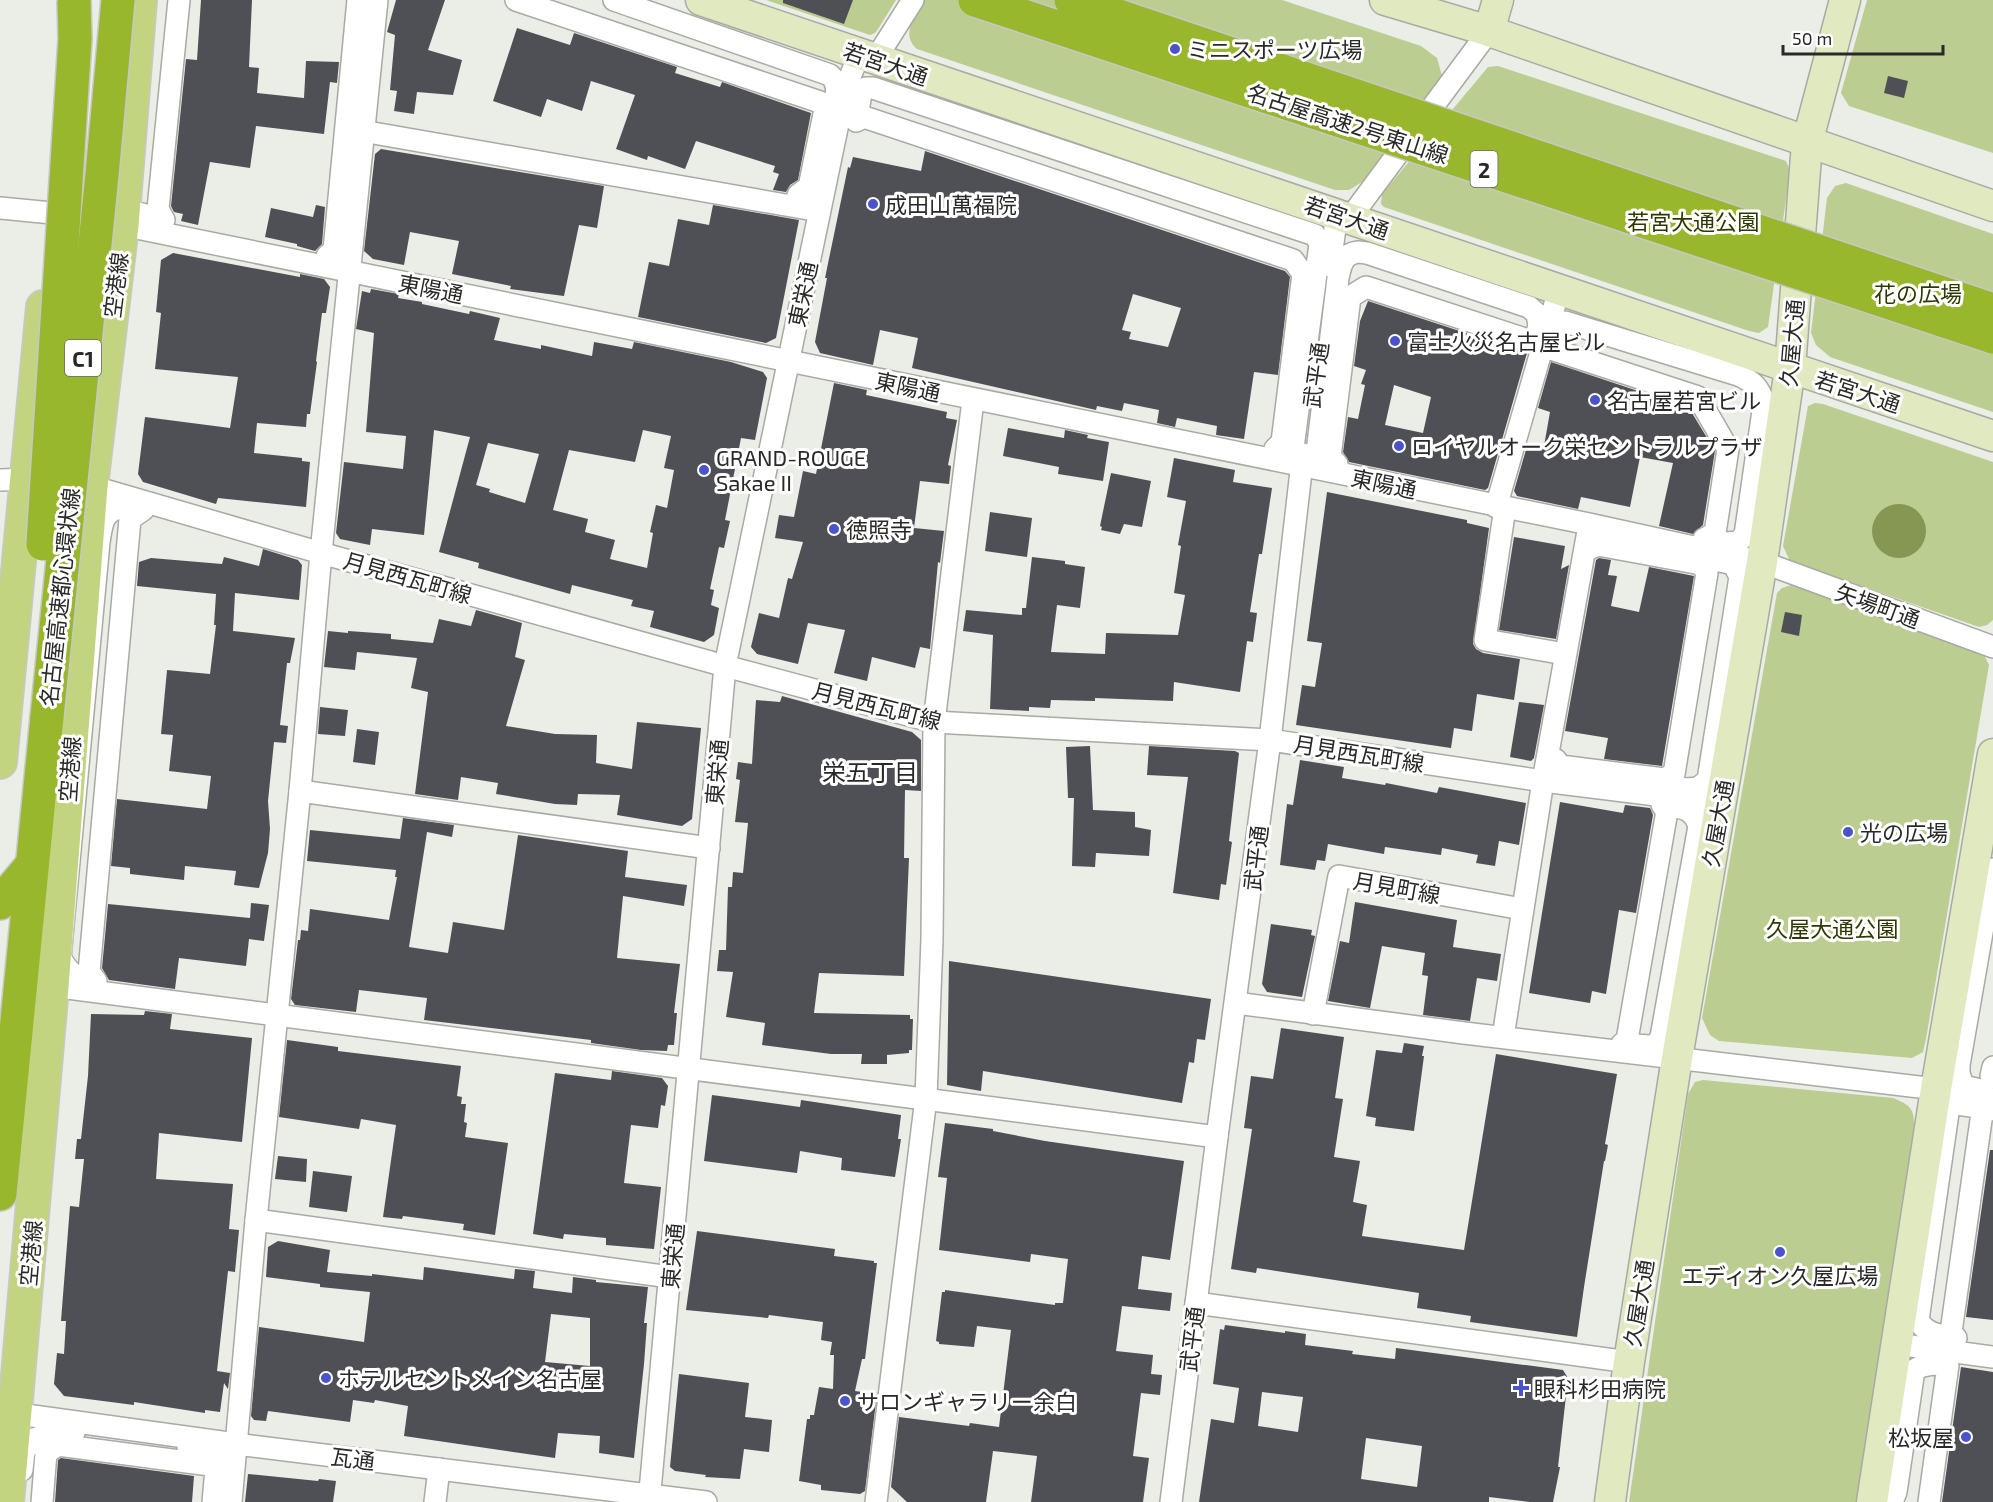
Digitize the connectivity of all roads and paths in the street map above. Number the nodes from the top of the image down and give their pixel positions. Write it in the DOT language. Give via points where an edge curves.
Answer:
graph roads {
  1 [pos="74,0"];
  2 [pos="118,0"];
  3 [pos="140,0"];
  4 [pos="151,0"];
  5 [pos="179,0"];
  6 [pos="358,0"];
  7 [pos="366,0"];
  8 [pos="377,0"];
  9 [pos="516,0"];
  10 [pos="614,0"];
  11 [pos="701,0"];
  12 [pos="913,0"];
  13 [pos="975,0"];
  14 [pos="1071,0"];
  15 [pos="1384,0"];
  16 [pos="1498,0"];
  17 [pos="1845,0"];
  18 [pos="1489,31"];
  19 [pos="867,57"];
  20 [pos="362,131"];
  21 [pos="1808,143"];
  22 [pos="1993,206"];
  23 [pos="0,208"];
  24 [pos="820,211"];
  25 [pos="52,213"];
  26 [pos="1344,215"];
  27 [pos="122,225"];
  28 [pos="350,272"];
  29 [pos="1559,290"];
  30 [pos="1993,310"];
  31 [pos="1993,337"];
  32 [pos="1534,342"];
  33 [pos="789,361"];
  34 [pos="1790,368"];
  35 [pos="973,400"];
  36 [pos="1993,436"];
  37 [pos="1294,440"];
  38 [pos="1302,466"];
  39 [pos="13,479"];
  40 [pos="91,486"];
  41 [pos="1501,508"];
  42 [pos="130,519"];
  43 [pos="1589,524"];
  44 [pos="1704,539"];
  45 [pos="321,553"];
  46 [pos="1762,562"];
  47 [pos="1993,647"];
  48 [pos="1565,654"];
  49 [pos="725,666"];
  50 [pos="47,717"];
  51 [pos="934,722"];
  52 [pos="1270,740"];
  53 [pos="1993,754"];
  54 [pos="0,762"];
  55 [pos="1674,774"];
  56 [pos="1543,781"];
  57 [pos="300,791"];
  58 [pos="1721,803"];
  59 [pos="709,848"];
  60 [pos="31,866"];
  61 [pos="1993,868"];
  62 [pos="0,903"];
  63 [pos="1522,909"];
  64 [pos="52,986"];
  65 [pos="1236,1003"];
  66 [pos="1312,1014"];
  67 [pos="277,1016"];
  68 [pos="1503,1037"];
  69 [pos="1627,1040"];
  70 [pos="1677,1058"];
  71 [pos="1993,1067"];
  72 [pos="689,1068"];
  73 [pos="1993,1078"];
  74 [pos="1935,1089"];
  75 [pos="1993,1092"];
  76 [pos="927,1098"];
  77 [pos="1987,1106"];
  78 [pos="1217,1137"];
  79 [pos="0,1194"];
  80 [pos="256,1220"];
  81 [pos="670,1277"];
  82 [pos="1196,1303"];
  83 [pos="1896,1344"];
  84 [pos="1993,1357"];
  85 [pos="1629,1362"];
  86 [pos="8,1413"];
  87 [pos="236,1444"];
  88 [pos="439,1469"];
  89 [pos="650,1498"];
  90 [pos="8,1502"];
  91 [pos="18,1502"];
  92 [pos="42,1502"];
  93 [pos="213,1502"];
  94 [pos="221,1502"];
  95 [pos="231,1502"];
  96 [pos="435,1502"];
  97 [pos="706,1502"];
  98 [pos="876,1502"];
  99 [pos="1171,1502"];
  100 [pos="1610,1502"];
  101 [pos="1872,1502"];
  102 [pos="1892,1502"];
  103 [pos="1929,1502"];
  1 -- 25 [label="main road"];
  1 -- 50 [label="highway, bridge" via="67,188 37,625"];
  2 -- 50 [label="highway, 名古屋高速都心環状線 / C1, bridge"];
  3 -- 27 [label="main road, 空港線"];
  4 -- 5 [label="street" via="131,203 138,214 164,220 158,209"];
  6 -- 7 [label="street" via="334,250 327,256 334,258 344,250"];
  8 -- 20 [label="street"];
  9 -- 10 [label="street" via="820,102 825,109 809,187 798,195 812,196 817,192 837,88 833,77"];
  11 -- 19 [label="street, 若宮大通"];
  12 -- 19 [label="street, 東栄通"];
  13 -- 31 [label="highway, 名古屋高速2号東山線 / 2, bridge"];
  14 -- 30 [label="highway, 名古屋高速2号東山線 / 2, bridge"];
  15 -- 18 [label="street"];
  16 -- 18 [label="street"];
  17 -- 21 [label="street, 久屋大通"];
  18 -- 21 [label="street"];
  18 -- 26 [label="street, 武平通"];
  19 -- 24 [label="street, 東栄通" via="845,90"];
  19 -- 26 [label="street, 若宮大通"];
  20 -- 24 [label="street"];
  20 -- 28 [label="street"];
  21 -- 22 [label="street"];
  21 -- 34 [label="street, 久屋大通"];
  23 -- 25 [label="street, 東陽通"];
  24 -- 33 [label="street, 東栄通"];
  25 -- 27 [label="street, 東陽通"];
  25 -- 39 [label="main road"];
  26 -- 29 [label="street, 若宮大通"];
  26 -- 38 [label="street, 武平通"];
  27 -- 28 [label="street, 東陽通"];
  27 -- 40 [label="main road, 空港線"];
  28 -- 33 [label="street, 東陽通"];
  28 -- 45 [label="street"];
  29 -- 34 [label="street, 若宮大通"];
  29 -- 41 [label="street"];
  32 -- 32 [label="street" via="1538,314 1529,307 1367,253 1352,253 1342,261 1338,278 1319,458 1337,464 1330,457 1350,297 1366,287"];
  33 -- 35 [label="street, 東陽通"];
  33 -- 49 [label="street, 東栄通"];
  34 -- 36 [label="street, 若宮大通"];
  34 -- 46 [label="street, 久屋大通"];
  35 -- 38 [label="street, 東陽通"];
  35 -- 51 [label="street"];
  37 -- 37 [label="street" via="1320,244 1315,236 873,88 863,91 856,121 864,117 1293,260 1303,274 1282,442 1275,449 1288,449"];
  38 -- 41 [label="street, 東陽通"];
  38 -- 52 [label="street, 武平通"];
  39 -- 54 [label="main road"];
  40 -- 45 [label="street, 月見西瓦町線"];
  40 -- 64 [label="main road, 空港線"];
  41 -- 43 [label="street, 東陽通"];
  41 -- 48 [label="street" via="1485,640"];
  42 -- 42 [label="street" via="143,510 116,508 102,521 60,957 73,975 96,981 90,972"];
  43 -- 46 [label="street, 東陽通"];
  43 -- 48 [label="street"];
  44 -- 44 [label="street" via="1732,544 1744,535 1764,404 1758,387 1738,375 1572,322 1562,323 1551,349 1698,397 1728,449 1715,532"];
  45 -- 49 [label="street, 月見西瓦町線"];
  45 -- 57 [label="street"];
  46 -- 47 [label="street, 矢場町通"];
  46 -- 58 [label="street, 久屋大通"];
  48 -- 56 [label="street"];
  49 -- 51 [label="street, 月見西瓦町線"];
  49 -- 59 [label="street, 東栄通"];
  50 -- 60 [label="highway, 名古屋高速都心環状線 / C1"];
  51 -- 52 [label="street, 月見西瓦町線"];
  51 -- 76 [label="street"];
  52 -- 56 [label="street, 月見西瓦町線"];
  52 -- 65 [label="street, 武平通"];
  53 -- 74 [label="street"];
  55 -- 55 [label="street" via="1664,779 1560,766 1556,760 1563,774 1675,788 1705,785 1740,577 1729,562 1596,538 1591,548 1598,545 1701,564 1707,573"];
  56 -- 58 [label="street, 月見西瓦町線"];
  56 -- 63 [label="street"];
  57 -- 59 [label="street"];
  57 -- 67 [label="street"];
  58 -- 70 [label="street, 久屋大通"];
  59 -- 72 [label="street, 東栄通"];
  60 -- 62 [label="highway"];
  60 -- 79 [label="highway, 名古屋高速都心環状線 / C1"];
  61 -- 75 [label="street" via="1959,1073 1963,1086"];
  63 -- 66 [label="street, 月見町線" via="1339,876"];
  63 -- 68 [label="street"];
  64 -- 67 [label="street"];
  64 -- 86 [label="main road, 空港線"];
  65 -- 66 [label="street"];
  65 -- 78 [label="street, 武平通"];
  66 -- 68 [label="street"];
  67 -- 72 [label="street"];
  67 -- 80 [label="street"];
  68 -- 70 [label="street"];
  69 -- 69 [label="street" via="1622,1044 1649,1046 1660,1041 1699,826 1693,813 1683,807 1662,805 1667,811"];
  70 -- 74 [label="street"];
  70 -- 85 [label="street, 久屋大通"];
  71 -- 73 [label="street"];
  72 -- 76 [label="street"];
  72 -- 81 [label="street, 東栄通"];
  74 -- 77 [label="street"];
  74 -- 83 [label="street"];
  76 -- 78 [label="street"];
  76 -- 98 [label="street"];
  77 -- 77 [label="street" via="1992,1108 1961,1104 1949,1108 1918,1320 1928,1332 1956,1338 1951,1332"];
  78 -- 82 [label="street, 武平通"];
  80 -- 81 [label="street"];
  80 -- 87 [label="street"];
  81 -- 89 [label="street, 東栄通"];
  82 -- 85 [label="street"];
  82 -- 99 [label="street, 武平通"];
  83 -- 84 [label="street"];
  83 -- 101 [label="street"];
  85 -- 100 [label="street, 久屋大通"];
  86 -- 87 [label="street, 瓦通"];
  86 -- 90 [label="main road, 空港線"];
  87 -- 88 [label="street, 瓦通"];
  87 -- 95 [label="street"];
  88 -- 89 [label="street, 瓦通"];
  88 -- 96 [label="street"];
  89 -- 97 [label="street, 瓦通"];
  91 -- 94 [label="street" via="24,1451 34,1439 55,1431 208,1451 224,1471"];
  92 -- 93 [label="street" via="46,1454 58,1444 210,1465 216,1469"];
  102 -- 103 [label="street" via="1914,1370 1923,1365 1948,1365"];
}
